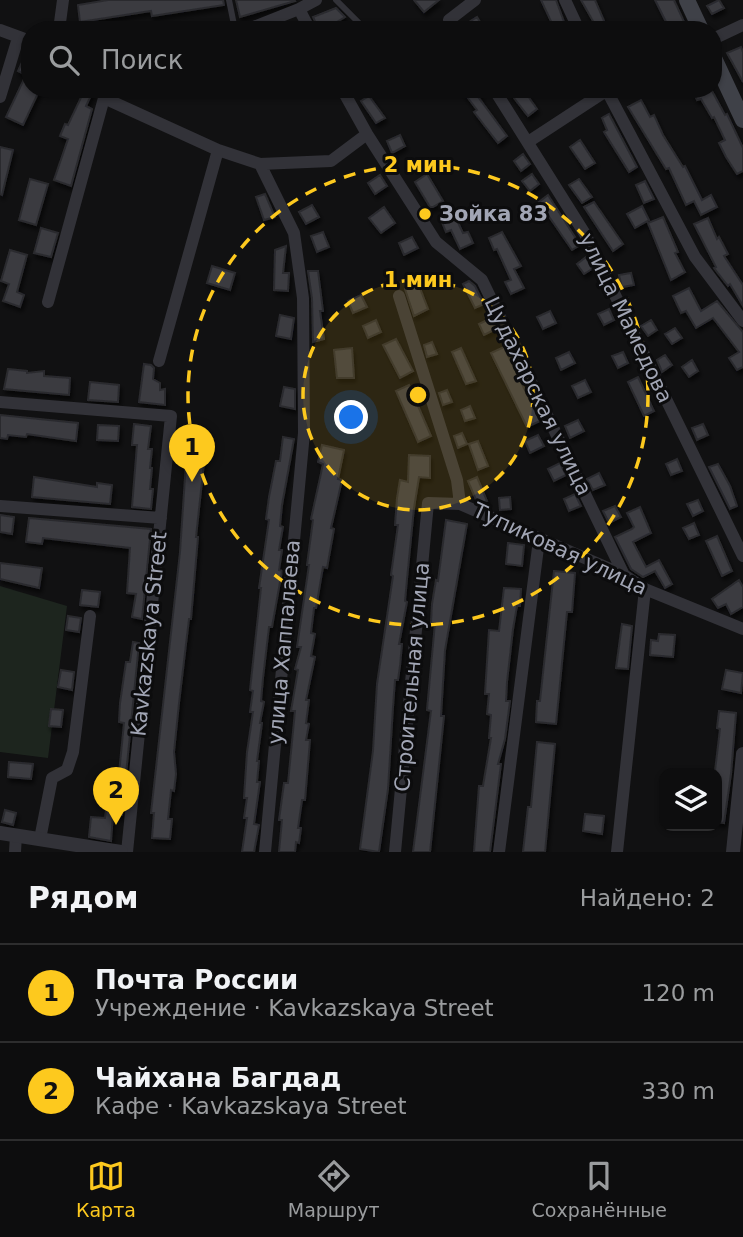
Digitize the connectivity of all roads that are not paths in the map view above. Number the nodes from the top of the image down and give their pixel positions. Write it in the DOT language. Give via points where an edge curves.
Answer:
graph roads {
  1 [pos="63,0"];
  2 [pos="229,0"];
  3 [pos="316,0"];
  4 [pos="337,0"];
  5 [pos="475,0"];
  6 [pos="565,0"];
  7 [pos="687,0"];
  8 [pos="299,9"];
  9 [pos="60,21"];
  10 [pos="233,21"];
  11 [pos="269,21"];
  12 [pos="305,21"];
  13 [pos="357,21"];
  14 [pos="450,21"];
  15 [pos="575,21"];
  16 [pos="697,21"];
  17 [pos="743,25"];
  18 [pos="0,30"];
  19 [pos="722,34"];
  20 [pos="21,38"];
  21 [pos="21,46"];
  22 [pos="722,75"];
  23 [pos="0,97"];
  24 [pos="104,98"];
  25 [pos="113,98"];
  26 [pos="347,98"];
  27 [pos="500,98"];
  28 [pos="595,98"];
  29 [pos="611,98"];
  30 [pos="743,120"];
  31 [pos="367,134"];
  32 [pos="528,142"];
  33 [pos="218,150"];
  34 [pos="260,164"];
  35 [pos="399,296"];
  36 [pos="48,302"];
  37 [pos="743,321"];
  38 [pos="159,361"];
  39 [pos="0,402"];
  40 [pos="460,503"];
  41 [pos="0,506"];
  42 [pos="161,519"];
  43 [pos="539,540"];
  44 [pos="613,552"];
  45 [pos="743,556"];
  46 [pos="598,564"];
  47 [pos="624,575"];
  48 [pos="645,589"];
  49 [pos="90,616"];
  50 [pos="743,629"];
  51 [pos="743,754"];
  52 [pos="0,833"];
  53 [pos="16,835"];
  54 [pos="40,839"];
  55 [pos="15,852"];
  56 [pos="121,852"];
  57 [pos="127,852"];
  58 [pos="265,852"];
  59 [pos="396,852"];
  60 [pos="499,852"];
  61 [pos="617,852"];
  62 [pos="733,852"];
  1 -- 9 [label="street"];
  2 -- 10 [label="lane"];
  3 -- 8 [label="street"];
  4 -- 13 [label="lane"];
  5 -- 14 [label="street"];
  6 -- 15 [label="street"];
  7 -- 16 [label="main road"];
  8 -- 11 [label="street"];
  8 -- 12 [label="street"];
  17 -- 19 [label="street"];
  18 -- 20 [label="street"];
  21 -- 23 [label="street"];
  22 -- 30 [label="main road"];
  24 -- 36 [label="street"];
  25 -- 33 [label="street"];
  26 -- 31 [label="street, Цудахарская улица"];
  27 -- 32 [label="street, улица Мамедова"];
  28 -- 32 [label="street"];
  29 -- 37 [label="street" via="695,257"];
  31 -- 34 [label="street" via="331,161"];
  31 -- 44 [label="street, Цудахарская улица" via="436,242 482,280"];
  32 -- 45 [label="street, улица Мамедова" via="585,234"];
  33 -- 34 [label="street"];
  33 -- 38 [label="street"];
  34 -- 58 [label="street, улица Хаппалаева" via="294,233 303,298 304,433"];
  35 -- 40 [label="street, Тупиковая улица" via="457,480"];
  39 -- 42 [label="street, Kavkazskaya Street" via="171,416"];
  40 -- 43 [label="street, Тупиковая улица"];
  40 -- 59 [label="street, Строительная улица" via="428,503"];
  41 -- 42 [label="street"];
  42 -- 57 [label="street, Kavkazskaya Street"];
  43 -- 46 [label="street, Тупиковая улица"];
  43 -- 60 [label="street"];
  44 -- 46 [label="street"];
  44 -- 47 [label="street, Цудахарская улица"];
  46 -- 47 [label="street, Тупиковая улица"];
  47 -- 48 [label="street, Тупиковая улица"];
  48 -- 50 [label="street, Тупиковая улица"];
  48 -- 61 [label="street"];
  49 -- 54 [label="street" via="73,752 67,770 52,778"];
  51 -- 62 [label="street"];
  52 -- 53 [label="street"];
  53 -- 54 [label="street"];
  53 -- 55 [label="street"];
  54 -- 56 [label="street"];
}
